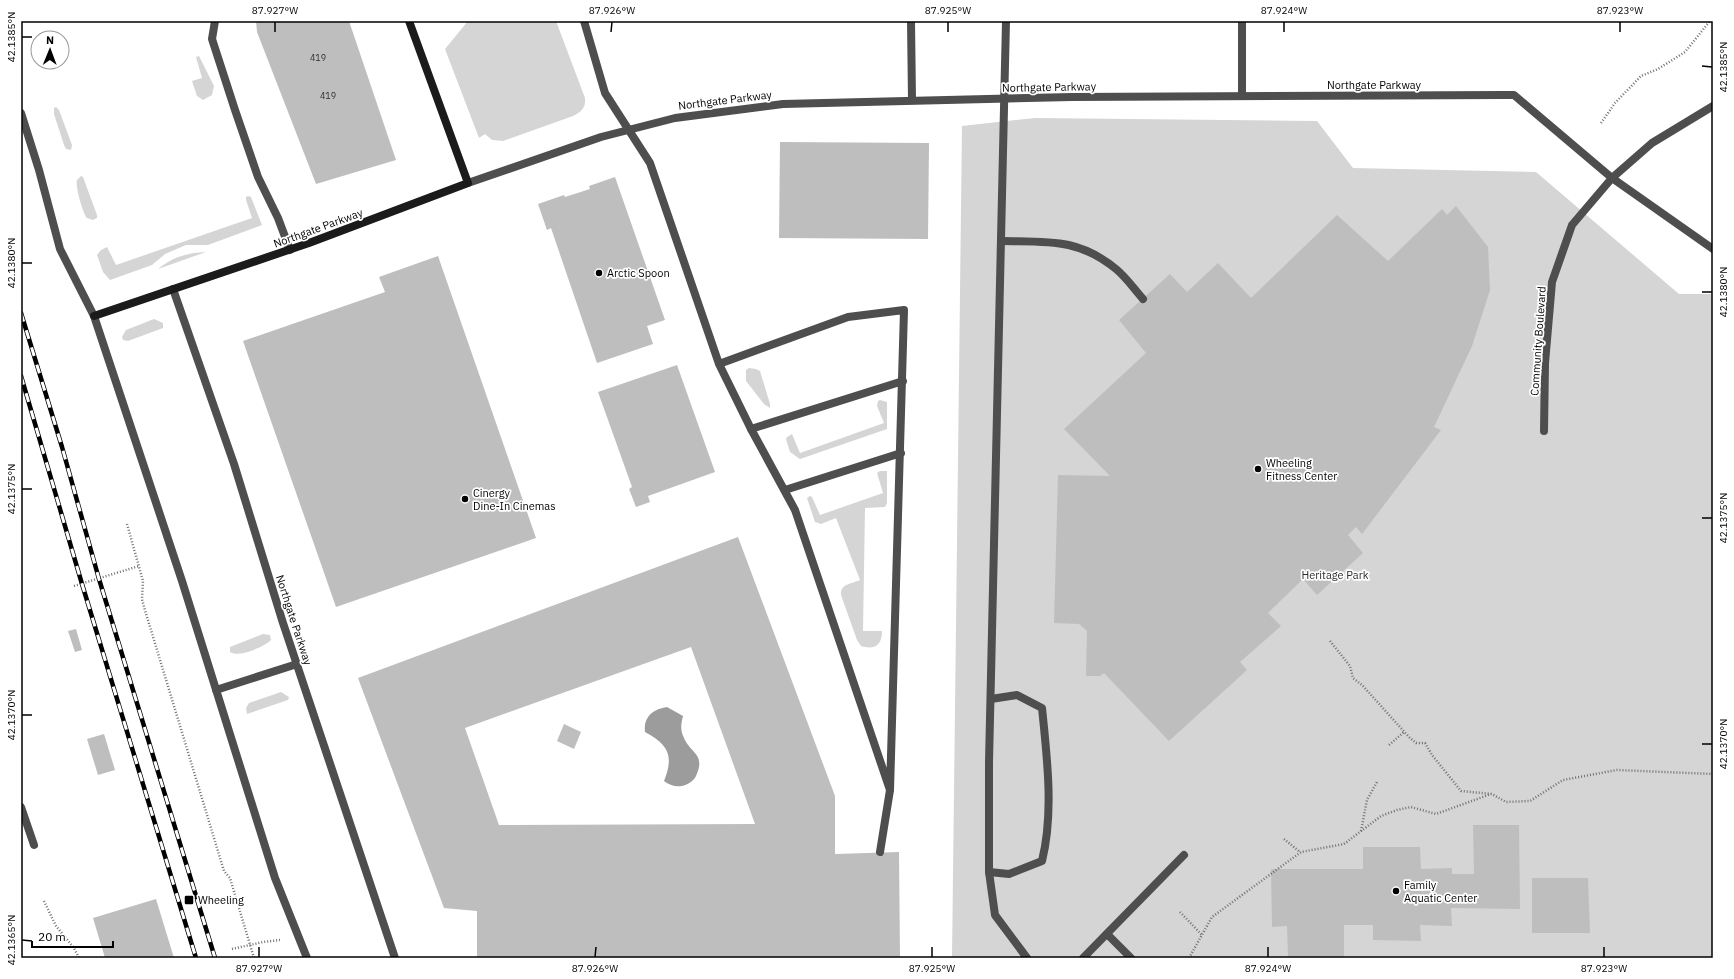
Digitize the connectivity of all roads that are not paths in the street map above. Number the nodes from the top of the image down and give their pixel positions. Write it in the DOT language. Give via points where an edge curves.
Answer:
graph roads {
  1 [pos="215,21"];
  2 [pos="409,21"];
  3 [pos="584,21"];
  4 [pos="911,21"];
  5 [pos="1006,21"];
  6 [pos="1242,21"];
  7 [pos="1242,96"];
  8 [pos="1005,99"];
  9 [pos="912,100"];
  10 [pos="1713,106"];
  11 [pos="21,113"];
  12 [pos="628,129"];
  13 [pos="1612,178"];
  14 [pos="468,183"];
  15 [pos="1002,241"];
  16 [pos="1713,249"];
  17 [pos="290,250"];
  18 [pos="173,289"];
  19 [pos="1143,299"];
  20 [pos="94,316"];
  21 [pos="719,364"];
  22 [pos="903,381"];
  23 [pos="751,429"];
  24 [pos="1544,431"];
  25 [pos="901,453"];
  26 [pos="785,490"];
  27 [pos="297,664"];
  28 [pos="216,690"];
  29 [pos="991,699"];
  30 [pos="890,790"];
  31 [pos="21,807"];
  32 [pos="34,845"];
  33 [pos="880,852"];
  34 [pos="1184,855"];
  35 [pos="989,872"];
  36 [pos="1107,934"];
  37 [pos="306,958"];
  38 [pos="395,958"];
  39 [pos="1027,958"];
  40 [pos="1083,958"];
  41 [pos="1131,958"];
  1 -- 17 [label="street" via="212,39 235,110 258,177"];
  2 -- 14 [label="street"];
  3 -- 12 [label="street" via="605,93"];
  4 -- 9 [label="street"];
  5 -- 8 [label="street"];
  6 -- 7 [label="street"];
  7 -- 8 [label="street, Northgate Parkway"];
  7 -- 13 [label="street, Northgate Parkway" via="1514,95"];
  8 -- 9 [label="street, Northgate Parkway"];
  8 -- 15 [label="street"];
  9 -- 12 [label="street, Northgate Parkway" via="783,104 674,118"];
  10 -- 13 [label="street, Community Boulevard" via="1652,143"];
  11 -- 20 [label="street" via="60,249"];
  12 -- 14 [label="street, Northgate Parkway"];
  12 -- 21 [label="street" via="650,163"];
  13 -- 16 [label="street, Northgate Parkway"];
  13 -- 24 [label="street, Community Boulevard" via="1572,224 1552,282 1545,363"];
  14 -- 17 [label="street, Northgate Parkway"];
  15 -- 19 [label="street" via="1057,242 1089,250 1117,269"];
  15 -- 29 [label="street"];
  17 -- 18 [label="street, Northgate Parkway"];
  18 -- 20 [label="street, Northgate Parkway"];
  18 -- 27 [label="street, Northgate Parkway" via="234,464"];
  20 -- 28 [label="street"];
  21 -- 22 [label="street" via="848,317 904,310"];
  21 -- 23 [label="street"];
  22 -- 23 [label="street"];
  22 -- 25 [label="street"];
  23 -- 26 [label="street"];
  25 -- 26 [label="street"];
  25 -- 30 [label="street"];
  26 -- 30 [label="street" via="795,510"];
  27 -- 28 [label="street"];
  27 -- 38 [label="street, Northgate Parkway"];
  28 -- 37 [label="street" via="275,878"];
  29 -- 35 [label="street"];
  29 -- 35 [label="street" via="1017,695 1042,708 1048,762 1048,838 1042,861 1009,874"];
  30 -- 33 [label="street"];
  31 -- 32 [label="street"];
  34 -- 36 [label="street"];
  35 -- 39 [label="street" via="995,914"];
  36 -- 40 [label="street"];
  36 -- 41 [label="street"];
}
